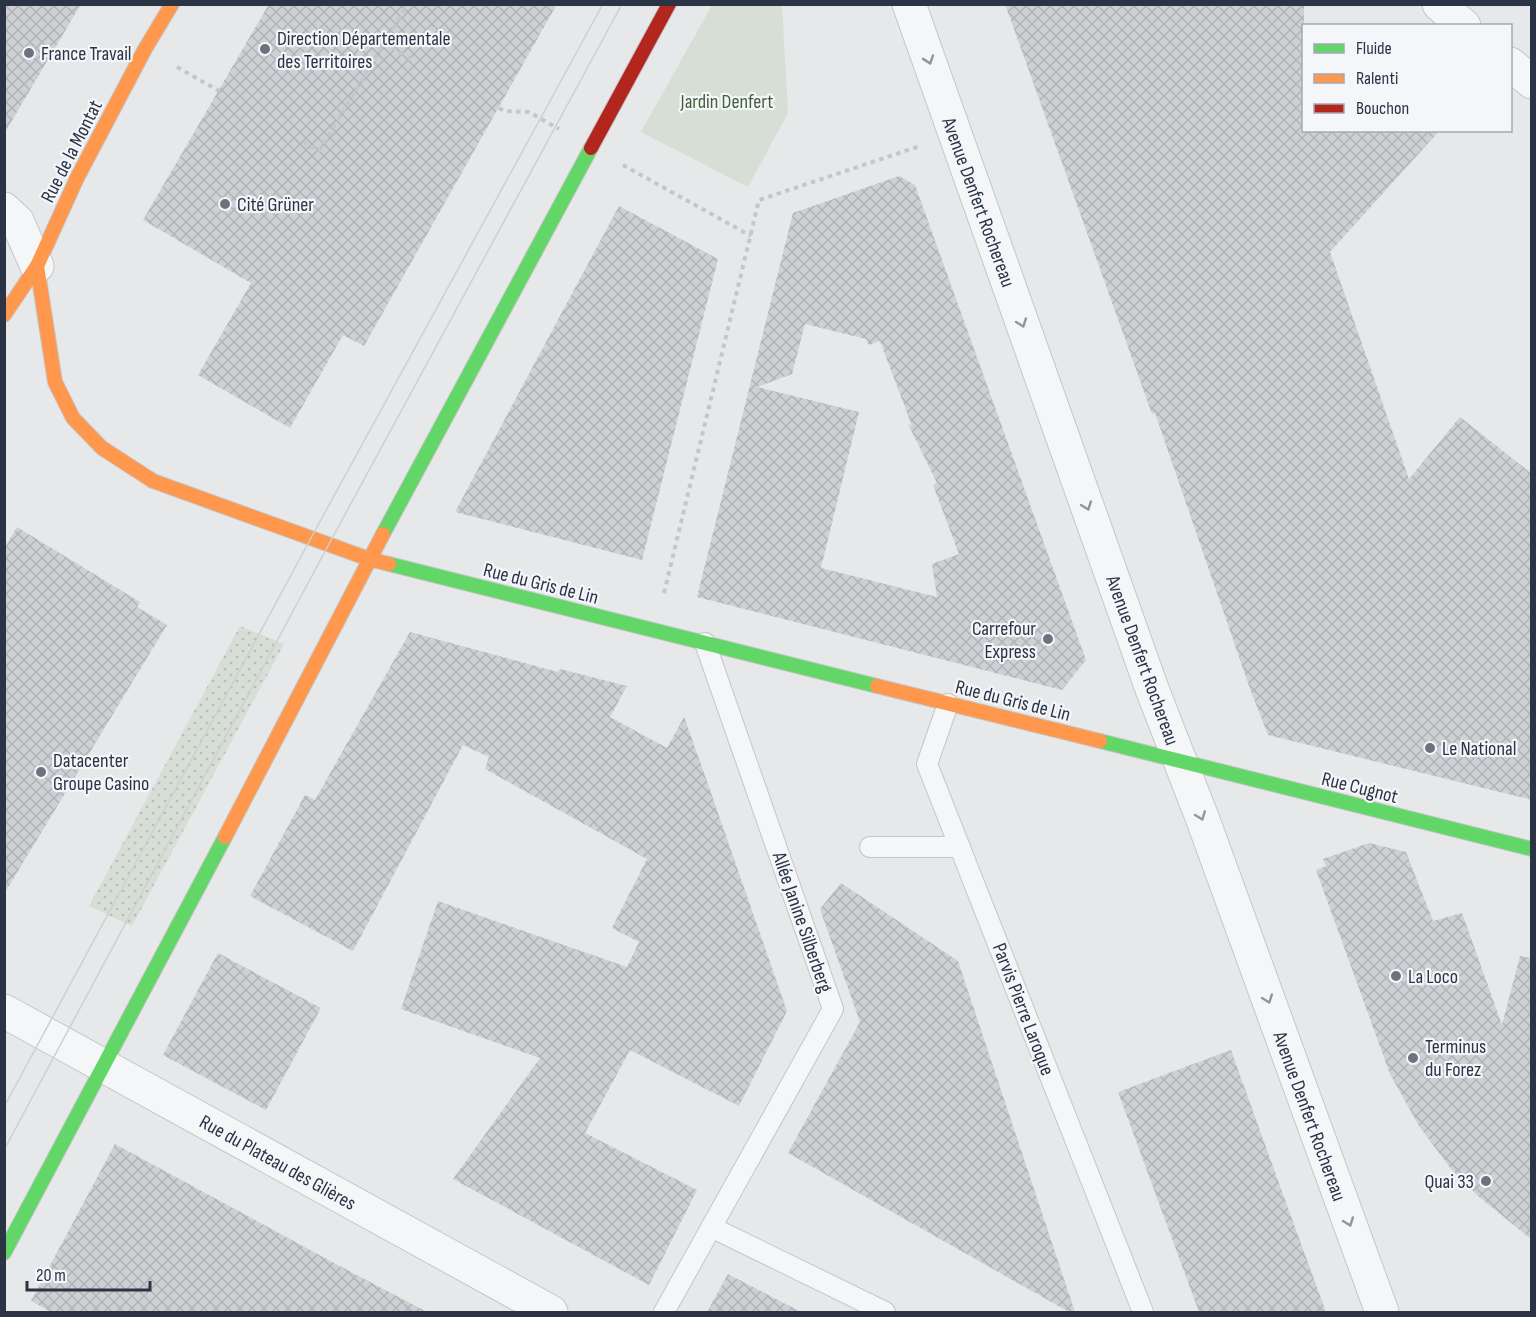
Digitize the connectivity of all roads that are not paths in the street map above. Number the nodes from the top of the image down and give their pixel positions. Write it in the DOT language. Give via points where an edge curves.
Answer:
graph roads {
  1 [pos="172,4"];
  2 [pos="669,4"];
  3 [pos="909,4"];
  4 [pos="1439,4"];
  5 [pos="1462,24"];
  6 [pos="1512,66"];
  7 [pos="1532,82"];
  8 [pos="4,209"];
  9 [pos="37,266"];
  10 [pos="4,315"];
  11 [pos="369,559"];
  12 [pos="705,643"];
  13 [pos="948,704"];
  14 [pos="1180,761"];
  15 [pos="960,847"];
  16 [pos="870,848"];
  17 [pos="1532,849"];
  18 [pos="4,1011"];
  19 [pos="104,1067"];
  20 [pos="711,1227"];
  21 [pos="4,1253"];
  22 [pos="551,1312"];
  23 [pos="664,1312"];
  24 [pos="885,1312"];
  25 [pos="1143,1312"];
  26 [pos="1382,1312"];
  1 -- 9 [label="main road, Rue de la Montat" via="77,178"];
  2 -- 11 [label="main road"];
  3 -- 14 [label="street, Avenue Denfert Rochereau, one-way"];
  4 -- 5 [label="street"];
  6 -- 7 [label="street"];
  8 -- 9 [label="street" via="17,221"];
  9 -- 10 [label="main road, Rue de la Montat"];
  9 -- 11 [label="main road, Rue du Gris de Lin" via="55,382 73,418 102,448 153,481"];
  11 -- 12 [label="main road, Rue du Gris de Lin"];
  11 -- 19 [label="main road"];
  12 -- 13 [label="main road, Rue du Gris de Lin"];
  12 -- 20 [label="lane, Allée Janine Silberberg" via="833,1009"];
  13 -- 14 [label="main road, Rue du Gris de Lin"];
  13 -- 15 [label="lane, Parvis Pierre Laroque" via="927,764"];
  14 -- 17 [label="main road, Rue Cugnot"];
  14 -- 26 [label="street, Avenue Denfert Rochereau, one-way"];
  15 -- 16 [label="lane"];
  15 -- 25 [label="lane, Parvis Pierre Laroque"];
  18 -- 19 [label="street, Rue du Plateau des Glières"];
  19 -- 21 [label="main road"];
  19 -- 22 [label="street, Rue du Plateau des Glières"];
  20 -- 23 [label="lane, Allée Janine Silberberg"];
  20 -- 24 [label="lane"];
}
